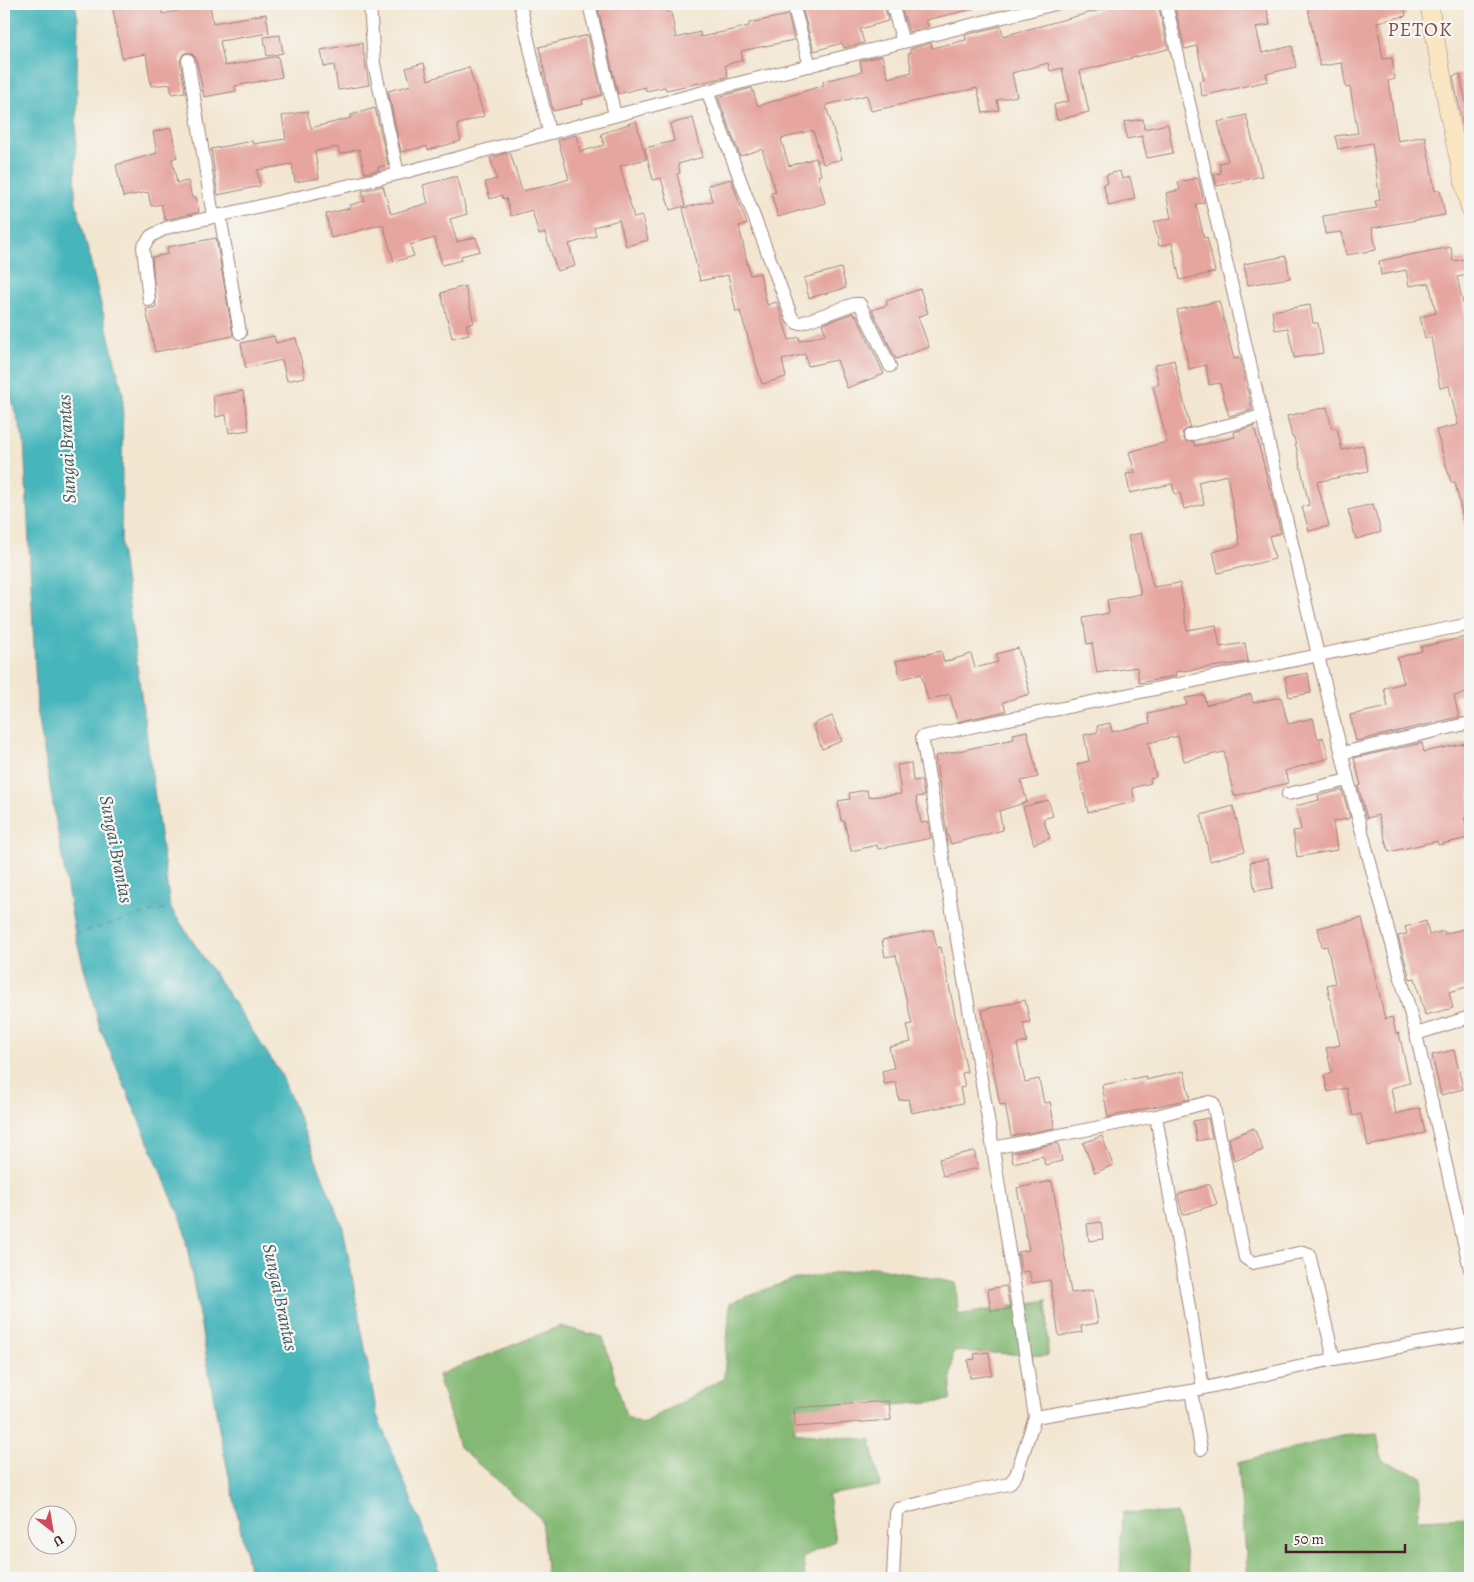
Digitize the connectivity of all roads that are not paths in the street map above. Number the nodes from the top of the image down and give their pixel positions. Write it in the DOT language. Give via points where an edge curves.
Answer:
graph roads {
  1 [pos="370,4"];
  2 [pos="520,4"];
  3 [pos="589,4"];
  4 [pos="793,4"];
  5 [pos="892,4"];
  6 [pos="1055,4"];
  7 [pos="1166,4"];
  8 [pos="1429,4"];
  9 [pos="903,42"];
  10 [pos="188,60"];
  11 [pos="810,66"];
  12 [pos="707,90"];
  13 [pos="615,115"];
  14 [pos="549,132"];
  15 [pos="398,174"];
  16 [pos="1470,209"];
  17 [pos="217,215"];
  18 [pos="149,300"];
  19 [pos="240,333"];
  20 [pos="890,366"];
  21 [pos="1262,416"];
  22 [pos="1190,435"];
  23 [pos="1470,624"];
  24 [pos="1318,655"];
  25 [pos="1470,723"];
  26 [pos="1342,753"];
  27 [pos="1348,780"];
  28 [pos="1288,794"];
  29 [pos="1470,1018"];
  30 [pos="1416,1034"];
  31 [pos="1156,1116"];
  32 [pos="993,1148"];
  33 [pos="1470,1269"];
  34 [pos="1470,1334"];
  35 [pos="1334,1359"];
  36 [pos="1197,1390"];
  37 [pos="1036,1417"];
  38 [pos="1202,1449"];
  39 [pos="893,1578"];
  1 -- 15 [label="street" via="374,64"];
  2 -- 14 [label="street"];
  3 -- 13 [label="street"];
  4 -- 11 [label="street"];
  5 -- 9 [label="street"];
  6 -- 9 [label="street"];
  7 -- 21 [label="street"];
  8 -- 16 [label="main road"];
  9 -- 11 [label="street"];
  10 -- 17 [label="street"];
  11 -- 12 [label="street"];
  12 -- 13 [label="street"];
  12 -- 20 [label="street" via="792,318 801,323 860,304"];
  13 -- 14 [label="street"];
  14 -- 15 [label="street"];
  15 -- 17 [label="street"];
  17 -- 18 [label="street" via="166,228 146,241 142,252"];
  17 -- 19 [label="street"];
  21 -- 22 [label="street"];
  21 -- 24 [label="street"];
  23 -- 24 [label="street"];
  24 -- 26 [label="street"];
  24 -- 32 [label="street" via="922,737"];
  25 -- 26 [label="street"];
  26 -- 27 [label="street"];
  27 -- 28 [label="street"];
  27 -- 30 [label="street"];
  29 -- 30 [label="street"];
  30 -- 33 [label="street"];
  31 -- 32 [label="street"];
  31 -- 35 [label="street" via="1213,1103 1245,1258 1253,1263 1304,1252 1309,1254"];
  31 -- 36 [label="street"];
  32 -- 37 [label="street"];
  34 -- 35 [label="street"];
  35 -- 36 [label="street"];
  36 -- 37 [label="street"];
  36 -- 38 [label="street"];
  37 -- 39 [label="street" via="1016,1475 1009,1484 898,1509"];
}
